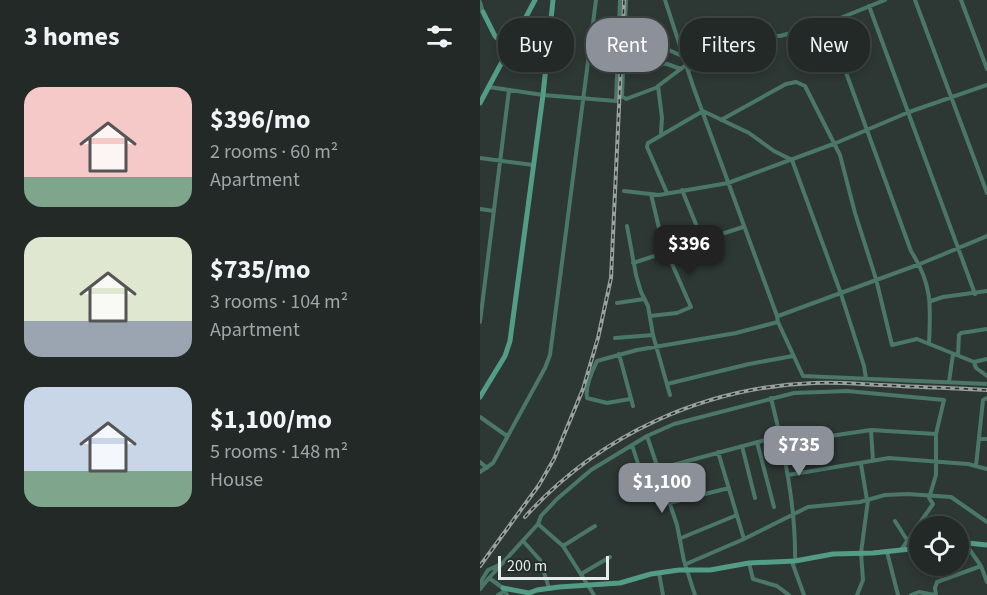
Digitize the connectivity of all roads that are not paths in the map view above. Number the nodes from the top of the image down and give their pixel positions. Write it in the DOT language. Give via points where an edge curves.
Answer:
graph roads {
  1 [pos="535,0"];
  2 [pos="553,0"];
  3 [pos="596,0"];
  4 [pos="620,0"];
  5 [pos="626,0"];
  6 [pos="665,0"];
  7 [pos="885,0"];
  8 [pos="915,0"];
  9 [pos="961,0"];
  10 [pos="480,2"];
  11 [pos="869,6"];
  12 [pos="481,14"];
  13 [pos="526,18"];
  14 [pos="625,18"];
  15 [pos="840,18"];
  16 [pos="498,39"];
  17 [pos="680,47"];
  18 [pos="987,69"];
  19 [pos="498,70"];
  20 [pos="680,70"];
  21 [pos="623,72"];
  22 [pos="688,72"];
  23 [pos="846,72"];
  24 [pos="987,85"];
  25 [pos="489,87"];
  26 [pos="657,87"];
  27 [pos="509,90"];
  28 [pos="543,95"];
  29 [pos="951,97"];
  30 [pos="584,98"];
  31 [pos="480,103"];
  32 [pos="703,111"];
  33 [pos="909,112"];
  34 [pos="721,120"];
  35 [pos="868,130"];
  36 [pos="661,134"];
  37 [pos="836,143"];
  38 [pos="480,158"];
  39 [pos="500,160"];
  40 [pos="792,160"];
  41 [pos="533,165"];
  42 [pos="728,183"];
  43 [pos="624,190"];
  44 [pos="682,190"];
  45 [pos="667,193"];
  46 [pos="987,193"];
  47 [pos="651,194"];
  48 [pos="480,209"];
  49 [pos="494,211"];
  50 [pos="627,226"];
  51 [pos="743,227"];
  52 [pos="987,236"];
  53 [pos="701,239"];
  54 [pos="959,246"];
  55 [pos="666,253"];
  56 [pos="711,261"];
  57 [pos="633,263"];
  58 [pos="920,264"];
  59 [pos="876,279"];
  60 [pos="840,291"];
  61 [pos="987,291"];
  62 [pos="975,294"];
  63 [pos="645,299"];
  64 [pos="931,301"];
  65 [pos="617,303"];
  66 [pos="650,316"];
  67 [pos="777,316"];
  68 [pos="480,322"];
  69 [pos="778,322"];
  70 [pos="987,329"];
  71 [pos="653,334"];
  72 [pos="615,338"];
  73 [pos="929,343"];
  74 [pos="656,347"];
  75 [pos="619,354"];
  76 [pos="955,355"];
  77 [pos="793,356"];
  78 [pos="987,359"];
  79 [pos="974,362"];
  80 [pos="987,376"];
  81 [pos="866,379"];
  82 [pos="949,382"];
  83 [pos="667,384"];
  84 [pos="987,384"];
  85 [pos="670,395"];
  86 [pos="480,397"];
  87 [pos="771,398"];
  88 [pos="987,398"];
  89 [pos="630,399"];
  90 [pos="633,406"];
  91 [pos="480,417"];
  92 [pos="871,430"];
  93 [pos="936,434"];
  94 [pos="507,436"];
  95 [pos="647,436"];
  96 [pos="780,436"];
  97 [pos="979,439"];
  98 [pos="987,440"];
  99 [pos="757,442"];
  100 [pos="782,443"];
  101 [pos="632,445"];
  102 [pos="742,446"];
  103 [pos="718,452"];
  104 [pos="873,461"];
  105 [pos="937,461"];
  106 [pos="480,462"];
  107 [pos="861,464"];
  108 [pos="976,466"];
  109 [pos="487,468"];
  110 [pos="658,469"];
  111 [pos="987,470"];
  112 [pos="480,472"];
  113 [pos="788,475"];
  114 [pos="642,476"];
  115 [pos="729,488"];
  116 [pos="930,495"];
  117 [pos="755,498"];
  118 [pos="867,500"];
  119 [pos="669,503"];
  120 [pos="774,507"];
  121 [pos="793,514"];
  122 [pos="737,515"];
  123 [pos="926,516"];
  124 [pos="895,521"];
  125 [pos="987,522"];
  126 [pos="538,524"];
  127 [pos="595,526"];
  128 [pos="681,538"];
  129 [pos="909,538"];
  130 [pos="744,539"];
  131 [pos="907,540"];
  132 [pos="523,541"];
  133 [pos="969,543"];
  134 [pos="987,545"];
  135 [pos="563,546"];
  136 [pos="909,549"];
  137 [pos="902,550"];
  138 [pos="969,551"];
  139 [pos="887,552"];
  140 [pos="861,553"];
  141 [pos="610,557"];
  142 [pos="793,561"];
  143 [pos="749,563"];
  144 [pos="500,564"];
  145 [pos="981,566"];
  146 [pos="687,567"];
  147 [pos="659,573"];
  148 [pos="581,574"];
  149 [pos="489,578"];
  150 [pos="987,582"];
  151 [pos="480,583"];
  152 [pos="588,585"];
  153 [pos="549,588"];
  154 [pos="480,589"];
  155 [pos="505,591"];
  156 [pos="529,594"];
  157 [pos="498,595"];
  158 [pos="594,595"];
  159 [pos="663,595"];
  160 [pos="695,595"];
  161 [pos="789,595"];
  162 [pos="804,595"];
  163 [pos="857,595"];
  164 [pos="898,595"];
  165 [pos="911,595"];
  166 [pos="936,595"];
  1 -- 13 [label="street"];
  2 -- 28 [label="street"];
  3 -- 30 [label="street"];
  4 -- 30 [label="street" via="616,99"];
  5 -- 14 [label="street"];
  6 -- 17 [label="street"];
  7 -- 11 [label="street"];
  8 -- 29 [label="street"];
  9 -- 18 [label="street"];
  10 -- 12 [label="street"];
  11 -- 15 [label="street"];
  11 -- 33 [label="street"];
  12 -- 16 [label="street"];
  19 -- 25 [label="street"];
  20 -- 26 [label="street"];
  21 -- 26 [label="street" via="622,96 626,99"];
  22 -- 32 [label="street"];
  23 -- 35 [label="street"];
  24 -- 29 [label="street"];
  25 -- 27 [label="street"];
  25 -- 31 [label="street"];
  26 -- 36 [label="street"];
  27 -- 28 [label="street"];
  27 -- 39 [label="street"];
  28 -- 30 [label="street"];
  28 -- 41 [label="street"];
  29 -- 33 [label="street"];
  29 -- 46 [label="street"];
  30 -- 94 [label="street" via="550,355"];
  32 -- 34 [label="street"];
  32 -- 36 [label="street"];
  32 -- 42 [label="street"];
  33 -- 35 [label="street"];
  33 -- 54 [label="street"];
  34 -- 37 [label="street" via="775,89 796,82 809,91"];
  34 -- 40 [label="street"];
  35 -- 37 [label="street"];
  35 -- 58 [label="street" via="911,251"];
  36 -- 45 [label="street" via="647,147"];
  37 -- 40 [label="street"];
  37 -- 59 [label="street"];
  38 -- 39 [label="street"];
  39 -- 41 [label="street"];
  39 -- 49 [label="street"];
  40 -- 42 [label="street"];
  40 -- 60 [label="street"];
  41 -- 86 [label="street" via="510,341"];
  42 -- 44 [label="street"];
  42 -- 51 [label="street"];
  43 -- 47 [label="street"];
  44 -- 45 [label="street"];
  44 -- 53 [label="street"];
  45 -- 47 [label="street"];
  47 -- 55 [label="street"];
  48 -- 49 [label="street"];
  49 -- 68 [label="street"];
  50 -- 57 [label="street"];
  51 -- 53 [label="street"];
  51 -- 67 [label="street"];
  52 -- 54 [label="street"];
  53 -- 55 [label="street"];
  53 -- 56 [label="street"];
  54 -- 58 [label="street"];
  54 -- 62 [label="street"];
  55 -- 57 [label="street"];
  55 -- 66 [label="street" via="691,307"];
  57 -- 63 [label="street"];
  58 -- 59 [label="street"];
  58 -- 64 [label="street"];
  59 -- 60 [label="street"];
  59 -- 73 [label="street" via="892,345 912,339"];
  60 -- 67 [label="street"];
  60 -- 81 [label="street"];
  61 -- 62 [label="street"];
  62 -- 64 [label="street"];
  63 -- 65 [label="street"];
  63 -- 66 [label="street"];
  64 -- 73 [label="street"];
  66 -- 71 [label="street"];
  67 -- 69 [label="street"];
  69 -- 74 [label="street"];
  69 -- 77 [label="street"];
  70 -- 76 [label="street" via="961,333"];
  71 -- 72 [label="street"];
  71 -- 74 [label="street"];
  73 -- 76 [label="street"];
  74 -- 75 [label="street"];
  74 -- 83 [label="street"];
  75 -- 89 [label="street"];
  75 -- 89 [label="street" via="597,361 586,395 607,403"];
  76 -- 79 [label="street"];
  76 -- 82 [label="street"];
  77 -- 81 [label="street" via="806,377"];
  77 -- 83 [label="street"];
  78 -- 79 [label="street"];
  79 -- 80 [label="street"];
  81 -- 82 [label="street"];
  82 -- 84 [label="street"];
  83 -- 85 [label="street"];
  87 -- 93 [label="street" via="833,391 943,399"];
  87 -- 95 [label="street" via="674,424"];
  87 -- 96 [label="street"];
  88 -- 97 [label="street" via="983,400"];
  89 -- 90 [label="street"];
  91 -- 94 [label="street"];
  92 -- 93 [label="street"];
  92 -- 100 [label="street"];
  92 -- 104 [label="street"];
  93 -- 105 [label="street"];
  94 -- 109 [label="street"];
  95 -- 101 [label="street"];
  95 -- 110 [label="street"];
  96 -- 99 [label="street"];
  96 -- 100 [label="street"];
  97 -- 98 [label="street"];
  97 -- 108 [label="street"];
  99 -- 102 [label="street"];
  99 -- 120 [label="street"];
  100 -- 113 [label="street"];
  101 -- 114 [label="street"];
  101 -- 126 [label="street" via="575,483 541,516"];
  102 -- 103 [label="street"];
  102 -- 117 [label="street"];
  103 -- 110 [label="street"];
  103 -- 115 [label="street"];
  104 -- 105 [label="street"];
  104 -- 107 [label="street"];
  105 -- 108 [label="street"];
  105 -- 116 [label="street"];
  106 -- 109 [label="street"];
  107 -- 113 [label="street"];
  107 -- 118 [label="street"];
  108 -- 111 [label="street"];
  109 -- 112 [label="street"];
  110 -- 119 [label="street"];
  113 -- 121 [label="street"];
  115 -- 119 [label="street"];
  115 -- 122 [label="street"];
  116 -- 118 [label="street" via="895,494"];
  116 -- 123 [label="street" via="933,504"];
  116 -- 125 [label="street" via="955,498"];
  118 -- 121 [label="street" via="808,507"];
  118 -- 140 [label="street"];
  119 -- 128 [label="street"];
  121 -- 130 [label="street"];
  121 -- 142 [label="street"];
  122 -- 128 [label="street"];
  122 -- 130 [label="street"];
  124 -- 131 [label="street"];
  126 -- 132 [label="street"];
  126 -- 135 [label="street"];
  127 -- 135 [label="street"];
  128 -- 146 [label="street"];
  129 -- 131 [label="street"];
  130 -- 146 [label="street"];
  131 -- 137 [label="street"];
  132 -- 144 [label="street"];
  132 -- 153 [label="street" via="540,560"];
  133 -- 134 [label="street"];
  135 -- 148 [label="street"];
  136 -- 137 [label="street"];
  137 -- 139 [label="street"];
  138 -- 145 [label="street"];
  139 -- 140 [label="street"];
  139 -- 164 [label="street"];
  140 -- 142 [label="street"];
  140 -- 163 [label="street" via="862,580"];
  141 -- 148 [label="street"];
  142 -- 143 [label="street"];
  142 -- 162 [label="street"];
  143 -- 146 [label="street" via="710,570"];
  143 -- 161 [label="street" via="753,579 782,588"];
  144 -- 149 [label="street"];
  144 -- 151 [label="street" via="488,570"];
  145 -- 150 [label="street"];
  145 -- 166 [label="street" via="937,582"];
  146 -- 147 [label="street"];
  146 -- 160 [label="street"];
  147 -- 152 [label="street" via="620,583"];
  147 -- 159 [label="street"];
  148 -- 152 [label="street"];
  149 -- 154 [label="street"];
  149 -- 155 [label="street"];
  152 -- 153 [label="street"];
  152 -- 158 [label="street"];
  153 -- 156 [label="street"];
  155 -- 156 [label="street"];
  155 -- 157 [label="street"];
  165 -- 166 [label="street"];
}
